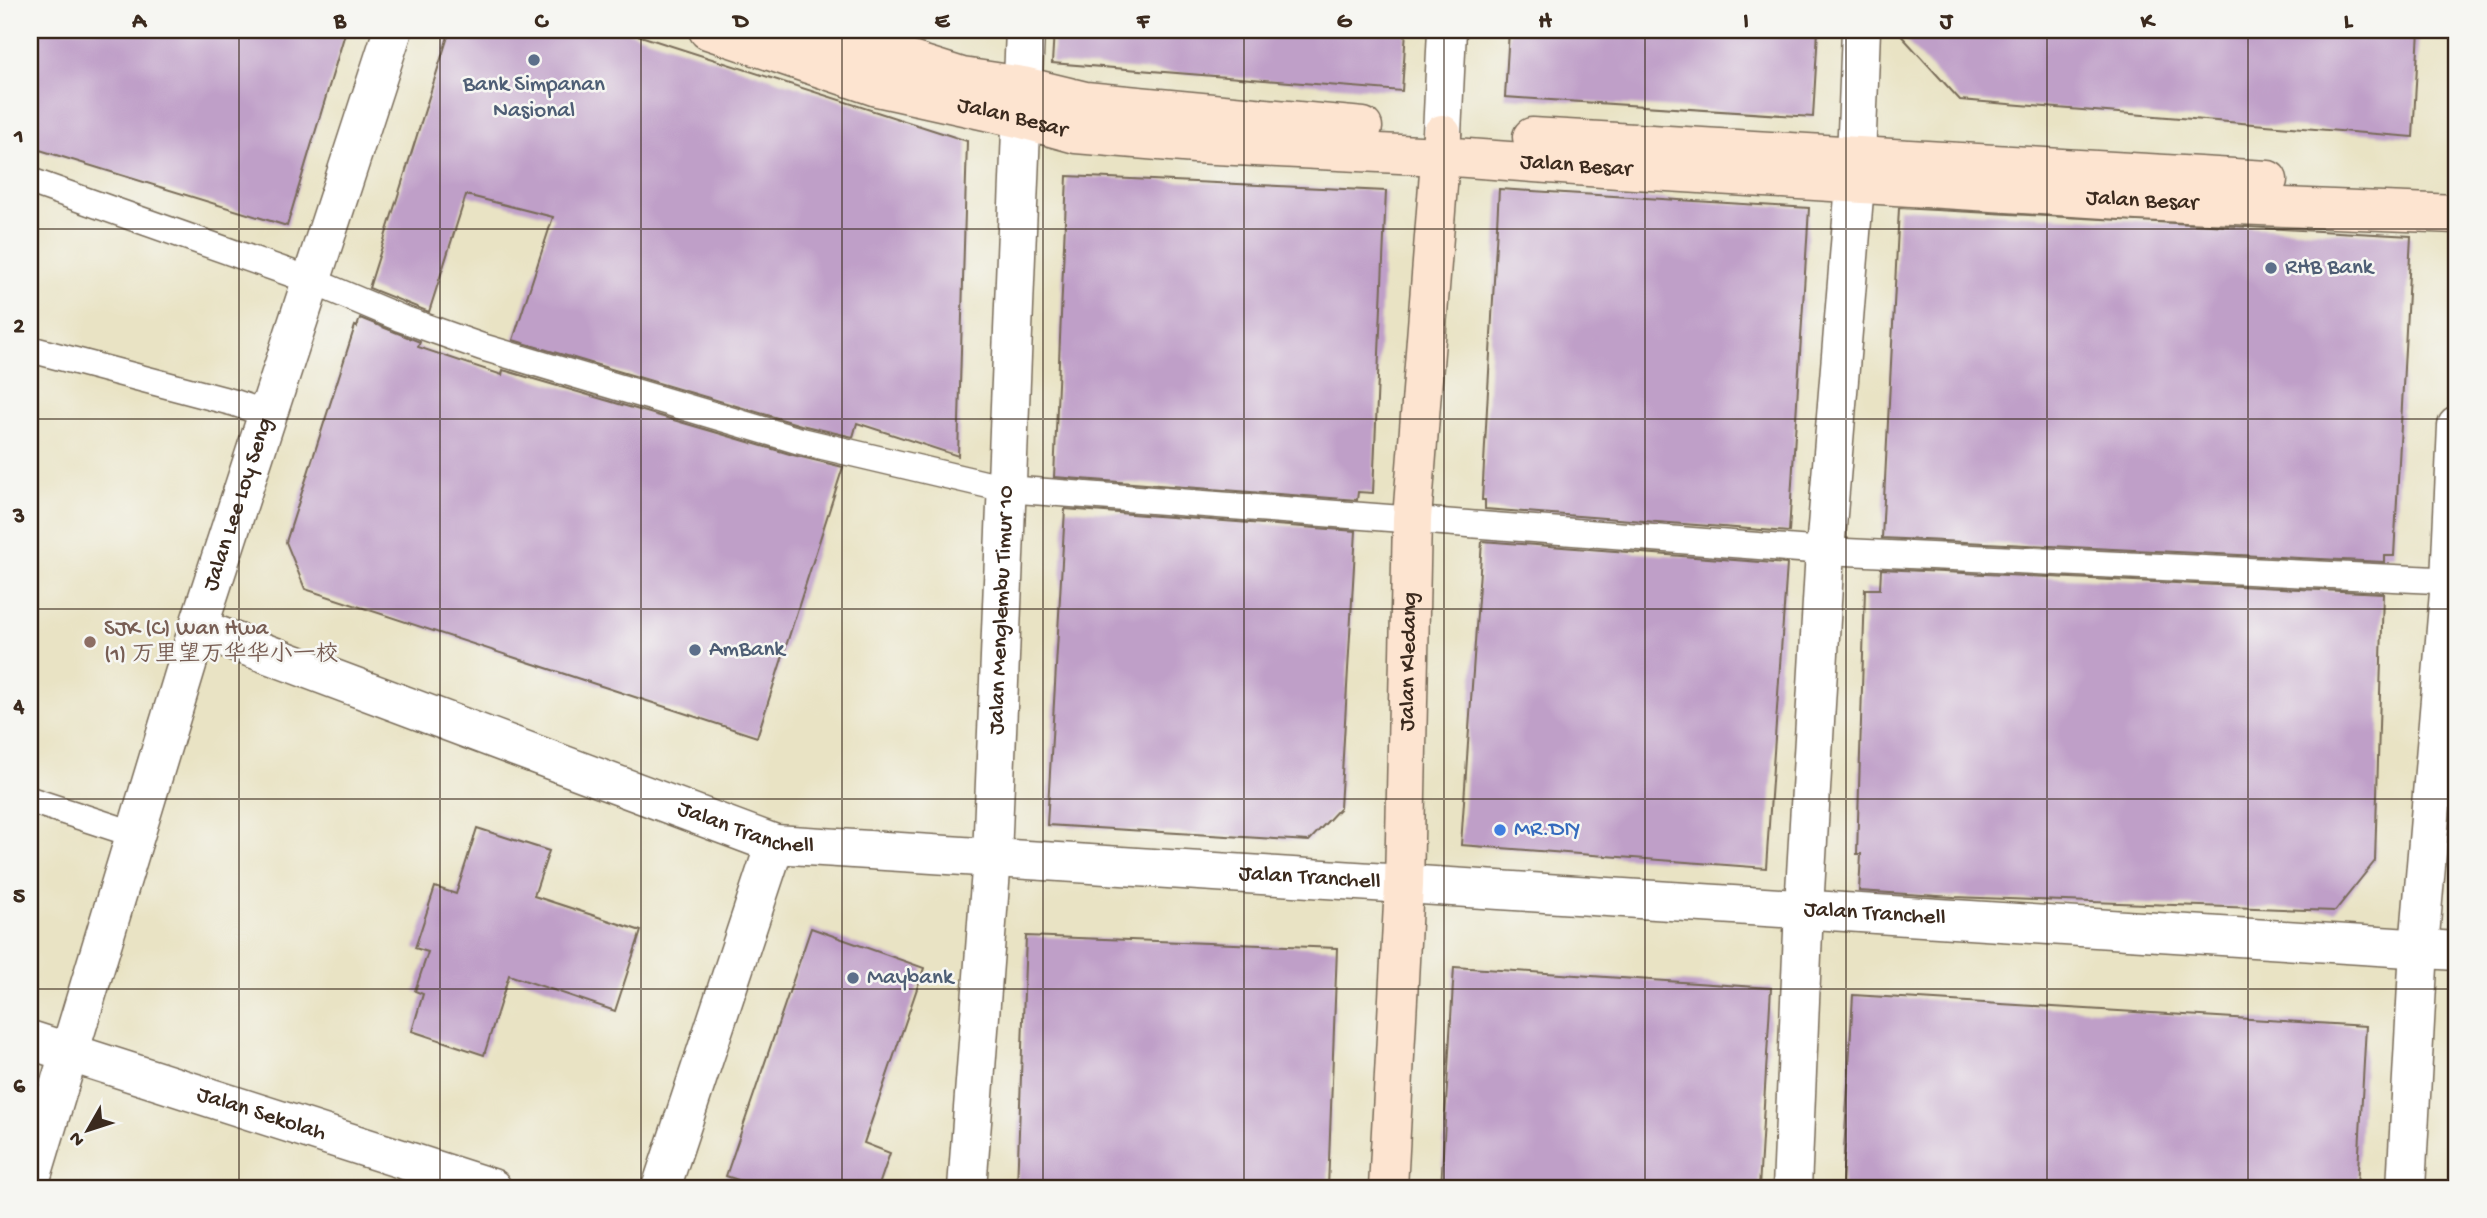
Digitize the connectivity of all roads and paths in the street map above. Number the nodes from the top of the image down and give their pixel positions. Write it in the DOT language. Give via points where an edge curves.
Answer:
graph roads {
  1 [pos="393,30"];
  2 [pos="708,30"];
  3 [pos="813,30"];
  4 [pos="1025,30"];
  5 [pos="1447,30"];
  6 [pos="1861,30"];
  7 [pos="1022,102"];
  8 [pos="1441,145"];
  9 [pos="1856,169"];
  10 [pos="30,181"];
  11 [pos="2457,192"];
  12 [pos="2457,214"];
  13 [pos="310,280"];
  14 [pos="30,349"];
  15 [pos="267,414"];
  16 [pos="2457,426"];
  17 [pos="1006,489"];
  18 [pos="1412,519"];
  19 [pos="1825,551"];
  20 [pos="2454,581"];
  21 [pos="198,628"];
  22 [pos="30,800"];
  23 [pos="137,835"];
  24 [pos="775,844"];
  25 [pos="992,857"];
  26 [pos="1404,885"];
  27 [pos="1804,908"];
  28 [pos="2419,948"];
  29 [pos="2457,951"];
  30 [pos="30,1040"];
  31 [pos="71,1054"];
  32 [pos="30,1182"];
  33 [pos="492,1188"];
  34 [pos="661,1188"];
  35 [pos="967,1188"];
  36 [pos="1388,1188"];
  37 [pos="1792,1188"];
  38 [pos="2406,1188"];
  1 -- 13 [label="street, Jalan Lee Loy Seng"];
  2 -- 7 [label="main road, Jalan Besar" via="877,87"];
  3 -- 7 [label="main road, Jalan Besar" via="962,77"];
  4 -- 7 [label="street, Jalan Menglembu Timur 10"];
  5 -- 8 [label="street"];
  6 -- 9 [label="street"];
  7 -- 8 [label="main road, Jalan Besar" via="1085,101"];
  7 -- 17 [label="street, Jalan Menglembu Timur 10"];
  8 -- 9 [label="main road, Jalan Besar"];
  8 -- 18 [label="main road, Jalan Kledang"];
  9 -- 11 [label="main road, Jalan Besar"];
  9 -- 12 [label="main road, Jalan Besar" via="2137,201"];
  9 -- 19 [label="street"];
  10 -- 13 [label="lane"];
  13 -- 15 [label="street, Jalan Lee Loy Seng"];
  13 -- 17 [label="lane" via="482,347 797,440"];
  14 -- 15 [label="lane"];
  15 -- 21 [label="street, Jalan Lee Loy Seng"];
  16 -- 20 [label="street"];
  17 -- 18 [label="lane"];
  17 -- 25 [label="street, Jalan Menglembu Timur 10"];
  18 -- 19 [label="lane"];
  18 -- 26 [label="main road, Jalan Kledang"];
  19 -- 20 [label="lane"];
  19 -- 27 [label="street"];
  20 -- 28 [label="street"];
  21 -- 23 [label="street, Jalan Lee Loy Seng"];
  21 -- 24 [label="street, Jalan Tranchell"];
  22 -- 23 [label="lane"];
  23 -- 31 [label="street, Jalan Lee Loy Seng"];
  24 -- 25 [label="street, Jalan Tranchell"];
  24 -- 34 [label="street"];
  25 -- 26 [label="street, Jalan Tranchell"];
  25 -- 35 [label="street, Jalan Menglembu Timur 10"];
  26 -- 27 [label="street, Jalan Tranchell"];
  26 -- 36 [label="main road, Jalan Kledang"];
  27 -- 28 [label="street, Jalan Tranchell"];
  27 -- 37 [label="street"];
  28 -- 29 [label="street, Jalan Tranchell"];
  28 -- 38 [label="street"];
  30 -- 31 [label="street, Jalan Sekolah"];
  31 -- 32 [label="street, Jalan Lee Loy Seng"];
  31 -- 33 [label="street, Jalan Sekolah"];
}
